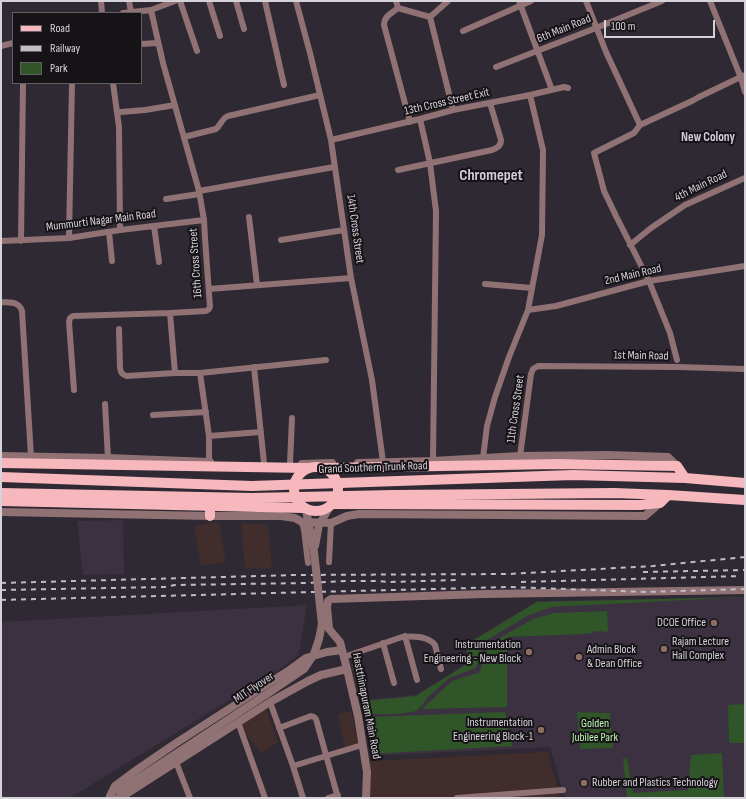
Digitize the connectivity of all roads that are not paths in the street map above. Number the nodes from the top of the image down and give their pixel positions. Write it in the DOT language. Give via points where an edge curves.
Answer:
graph roads {
  1 [pos="101,1"];
  2 [pos="129,1"];
  3 [pos="175,1"];
  4 [pos="180,1"];
  5 [pos="209,1"];
  6 [pos="236,1"];
  7 [pos="265,1"];
  8 [pos="296,1"];
  9 [pos="396,1"];
  10 [pos="448,1"];
  11 [pos="531,1"];
  12 [pos="586,1"];
  13 [pos="662,1"];
  14 [pos="710,1"];
  15 [pos="520,3"];
  16 [pos="398,8"];
  17 [pos="151,10"];
  18 [pos="102,12"];
  19 [pos="130,12"];
  20 [pos="430,17"];
  21 [pos="596,28"];
  22 [pos="244,30"];
  23 [pos="463,31"];
  24 [pos="220,36"];
  25 [pos="158,43"];
  26 [pos="12,44"];
  27 [pos="142,44"];
  28 [pos="1,46"];
  29 [pos="197,51"];
  30 [pos="538,51"];
  31 [pos="496,67"];
  32 [pos="743,76"];
  33 [pos="23,84"];
  34 [pos="72,84"];
  35 [pos="113,84"];
  36 [pos="284,85"];
  37 [pos="568,88"];
  38 [pos="552,90"];
  39 [pos="745,92"];
  40 [pos="320,95"];
  41 [pos="530,95"];
  42 [pos="490,103"];
  43 [pos="175,105"];
  44 [pos="453,110"];
  45 [pos="121,112"];
  46 [pos="420,119"];
  47 [pos="410,122"];
  48 [pos="640,125"];
  49 [pos="184,137"];
  50 [pos="331,140"];
  51 [pos="430,163"];
  52 [pos="334,167"];
  53 [pos="398,170"];
  54 [pos="745,178"];
  55 [pos="199,193"];
  56 [pos="166,199"];
  57 [pos="249,217"];
  58 [pos="204,220"];
  59 [pos="154,226"];
  60 [pos="120,230"];
  61 [pos="344,230"];
  62 [pos="109,232"];
  63 [pos="69,238"];
  64 [pos="281,240"];
  65 [pos="1,241"];
  66 [pos="21,241"];
  67 [pos="630,245"];
  68 [pos="112,261"];
  69 [pos="159,262"];
  70 [pos="745,266"];
  71 [pos="351,278"];
  72 [pos="649,281"];
  73 [pos="485,284"];
  74 [pos="257,285"];
  75 [pos="532,288"];
  76 [pos="209,289"];
  77 [pos="1,302"];
  78 [pos="528,310"];
  79 [pos="170,313"];
  80 [pos="119,329"];
  81 [pos="326,360"];
  82 [pos="676,360"];
  83 [pos="536,366"];
  84 [pos="254,367"];
  85 [pos="745,369"];
  86 [pos="175,373"];
  87 [pos="200,373"];
  88 [pos="74,390"];
  89 [pos="105,404"];
  90 [pos="206,412"];
  91 [pos="153,415"];
  92 [pos="292,418"];
  93 [pos="261,432"];
  94 [pos="209,436"];
  95 [pos="1,456"];
  96 [pos="31,456"];
  97 [pos="520,456"];
  98 [pos="108,458"];
  99 [pos="483,458"];
  100 [pos="433,461"];
  101 [pos="209,462"];
  102 [pos="383,462"];
  103 [pos="1,463"];
  104 [pos="264,463"];
  105 [pos="290,464"];
  106 [pos="677,466"];
  107 [pos="308,468"];
  108 [pos="324,468"];
  109 [pos="1,477"];
  110 [pos="685,478"];
  111 [pos="745,483"];
  112 [pos="1,493"];
  113 [pos="668,495"];
  114 [pos="210,498"];
  115 [pos="745,500"];
  116 [pos="1,501"];
  117 [pos="660,504"];
  118 [pos="331,506"];
  119 [pos="305,509"];
  120 [pos="1,512"];
  121 [pos="210,516"];
  122 [pos="302,522"];
  123 [pos="331,524"];
  124 [pos="314,552"];
  125 [pos="329,562"];
  126 [pos="308,563"];
  127 [pos="745,590"];
  128 [pos="405,636"];
  129 [pos="383,643"];
  130 [pos="342,650"];
  131 [pos="441,668"];
  132 [pos="347,669"];
  133 [pos="417,680"];
  134 [pos="394,683"];
  135 [pos="270,702"];
  136 [pos="238,722"];
  137 [pos="279,728"];
  138 [pos="362,745"];
  139 [pos="326,756"];
  140 [pos="176,762"];
  141 [pos="293,766"];
  142 [pos="563,790"];
  143 [pos="114,796"];
  144 [pos="338,796"];
  145 [pos="190,798"];
  146 [pos="265,798"];
  147 [pos="303,798"];
  148 [pos="328,798"];
  149 [pos="366,798"];
  150 [pos="457,798"];
  1 -- 18 [label="street"];
  2 -- 19 [label="street"];
  3 -- 17 [label="street"];
  4 -- 29 [label="street"];
  5 -- 24 [label="street"];
  6 -- 22 [label="street"];
  7 -- 36 [label="street"];
  8 -- 40 [label="street, 14th Cross Street"];
  9 -- 16 [label="street"];
  10 -- 20 [label="street"];
  11 -- 15 [label="street"];
  12 -- 21 [label="street"];
  13 -- 21 [label="street, 6th Main Road"];
  14 -- 32 [label="street"];
  15 -- 23 [label="street"];
  15 -- 30 [label="street"];
  16 -- 20 [label="street"];
  16 -- 47 [label="street" via="384,20 384,25"];
  17 -- 19 [label="street"];
  17 -- 25 [label="street, 16th Cross Street"];
  20 -- 44 [label="street"];
  21 -- 30 [label="street, 6th Main Road"];
  21 -- 48 [label="street"];
  25 -- 27 [label="street"];
  25 -- 43 [label="street, 16th Cross Street"];
  26 -- 28 [label="street"];
  30 -- 31 [label="street, 6th Main Road"];
  30 -- 38 [label="street"];
  32 -- 39 [label="street"];
  32 -- 48 [label="street"];
  33 -- 66 [label="street"];
  34 -- 63 [label="street"];
  35 -- 60 [label="street" via="119,127"];
  37 -- 38 [label="street, 13th Cross Street Exit"];
  38 -- 41 [label="street, 13th Cross Street Exit"];
  40 -- 49 [label="street" via="228,116 216,128"];
  40 -- 50 [label="street, 14th Cross Street"];
  41 -- 42 [label="street, 13th Cross Street Exit"];
  41 -- 75 [label="street" via="543,150 542,235"];
  42 -- 44 [label="street, 13th Cross Street Exit"];
  42 -- 51 [label="street" via="500,146"];
  43 -- 45 [label="street"];
  43 -- 49 [label="street, 16th Cross Street"];
  44 -- 46 [label="street, 13th Cross Street Exit"];
  46 -- 47 [label="street, 13th Cross Street Exit"];
  46 -- 51 [label="street"];
  47 -- 50 [label="street, 13th Cross Street Exit"];
  48 -- 67 [label="street" via="634,133 594,153 604,191"];
  49 -- 55 [label="street, 16th Cross Street"];
  50 -- 52 [label="street, 14th Cross Street"];
  51 -- 53 [label="street"];
  51 -- 100 [label="street" via="436,211"];
  52 -- 55 [label="street"];
  52 -- 61 [label="street, 14th Cross Street"];
  54 -- 67 [label="street, 4th Main Road" via="684,205"];
  55 -- 56 [label="street"];
  55 -- 58 [label="street, 16th Cross Street"];
  57 -- 74 [label="street"];
  58 -- 59 [label="street, Mummurti Nagar Main Road"];
  58 -- 76 [label="street, 16th Cross Street"];
  59 -- 60 [label="street, Mummurti Nagar Main Road"];
  59 -- 69 [label="street"];
  60 -- 62 [label="street, Mummurti Nagar Main Road"];
  61 -- 64 [label="street"];
  61 -- 71 [label="street, 14th Cross Street"];
  62 -- 63 [label="street, Mummurti Nagar Main Road"];
  62 -- 68 [label="street"];
  63 -- 66 [label="street, Mummurti Nagar Main Road"];
  65 -- 66 [label="street, Mummurti Nagar Main Road"];
  67 -- 72 [label="street"];
  70 -- 72 [label="street, 2nd Main Road"];
  71 -- 74 [label="street"];
  71 -- 102 [label="street, 14th Cross Street" via="372,380"];
  72 -- 78 [label="street, 2nd Main Road" via="556,306"];
  72 -- 82 [label="street" via="670,333"];
  73 -- 75 [label="street"];
  74 -- 76 [label="street"];
  75 -- 78 [label="street"];
  76 -- 79 [label="street, 16th Cross Street" via="208,310"];
  77 -- 96 [label="street" via="18,304 22,311"];
  78 -- 99 [label="street" via="495,397 487,426"];
  79 -- 86 [label="street"];
  79 -- 88 [label="street, 16th Cross Street" via="87,315 70,318"];
  80 -- 86 [label="street" via="122,375"];
  81 -- 84 [label="street"];
  83 -- 85 [label="street, 1st Main Road"];
  83 -- 97 [label="street, 11th Cross Street" via="531,374"];
  84 -- 87 [label="street"];
  84 -- 93 [label="street"];
  86 -- 87 [label="street"];
  87 -- 90 [label="street"];
  89 -- 98 [label="street"];
  90 -- 91 [label="street"];
  90 -- 94 [label="street"];
  92 -- 105 [label="street"];
  93 -- 94 [label="street"];
  93 -- 104 [label="street"];
  94 -- 101 [label="street"];
  95 -- 96 [label="street"];
  96 -- 98 [label="street"];
  97 -- 99 [label="street"];
  97 -- 106 [label="street" via="668,457"];
  98 -- 101 [label="street"];
  99 -- 100 [label="street"];
  100 -- 102 [label="street"];
  101 -- 104 [label="street"];
  102 -- 105 [label="street"];
  103 -- 107 [label="main road"];
  104 -- 105 [label="street"];
  106 -- 108 [label="main road" via="558,464"];
  106 -- 110 [label="main road"];
  107 -- 108 [label="main road, bridge"];
  107 -- 119 [label="main road, bridge" via="297,476 293,490 294,497"];
  108 -- 118 [label="main road, bridge" via="335,477 338,484 336,498"];
  109 -- 110 [label="main road, Grand Southern Trunk Road" via="252,486 573,475"];
  110 -- 111 [label="main road, Grand Southern Trunk Road"];
  112 -- 114 [label="main road"];
  113 -- 114 [label="main road" via="598,493"];
  113 -- 115 [label="main road"];
  113 -- 117 [label="main road"];
  114 -- 121 [label="main road"];
  116 -- 119 [label="main road, bridge"];
  117 -- 118 [label="main road"];
  117 -- 123 [label="street" via="645,516 358,514"];
  118 -- 119 [label="main road, bridge" via="318,512"];
  118 -- 124 [label="street, MIT Flyover, bridge" via="319,525"];
  119 -- 124 [label="street, MIT Flyover, bridge"];
  120 -- 121 [label="street" via="163,518"];
  121 -- 122 [label="street" via="282,516"];
  122 -- 123 [label="street"];
  122 -- 126 [label="street"];
  123 -- 125 [label="street"];
  124 -- 143 [label="street, MIT Flyover, bridge" via="322,624 314,654 304,669"];
  127 -- 130 [label="street" via="484,594 331,600 328,601 327,607 329,629"];
  128 -- 129 [label="street"];
  128 -- 131 [label="street" via="431,640 435,645"];
  128 -- 133 [label="street"];
  129 -- 130 [label="street"];
  129 -- 134 [label="street"];
  130 -- 132 [label="street, Hastthinapuram Main Road"];
  130 -- 143 [label="street" via="306,658 138,769 115,786"];
  132 -- 135 [label="street" via="322,675"];
  132 -- 138 [label="street, Hastthinapuram Main Road"];
  135 -- 136 [label="street"];
  135 -- 137 [label="street"];
  136 -- 140 [label="street"];
  136 -- 146 [label="street"];
  137 -- 139 [label="street" via="314,716"];
  137 -- 141 [label="street"];
  138 -- 139 [label="street"];
  138 -- 149 [label="street, Hastthinapuram Main Road"];
  139 -- 141 [label="street"];
  139 -- 144 [label="street"];
  140 -- 143 [label="street" via="123,796"];
  140 -- 145 [label="street"];
  141 -- 147 [label="street"];
  142 -- 150 [label="street"];
  144 -- 148 [label="street"];
}
